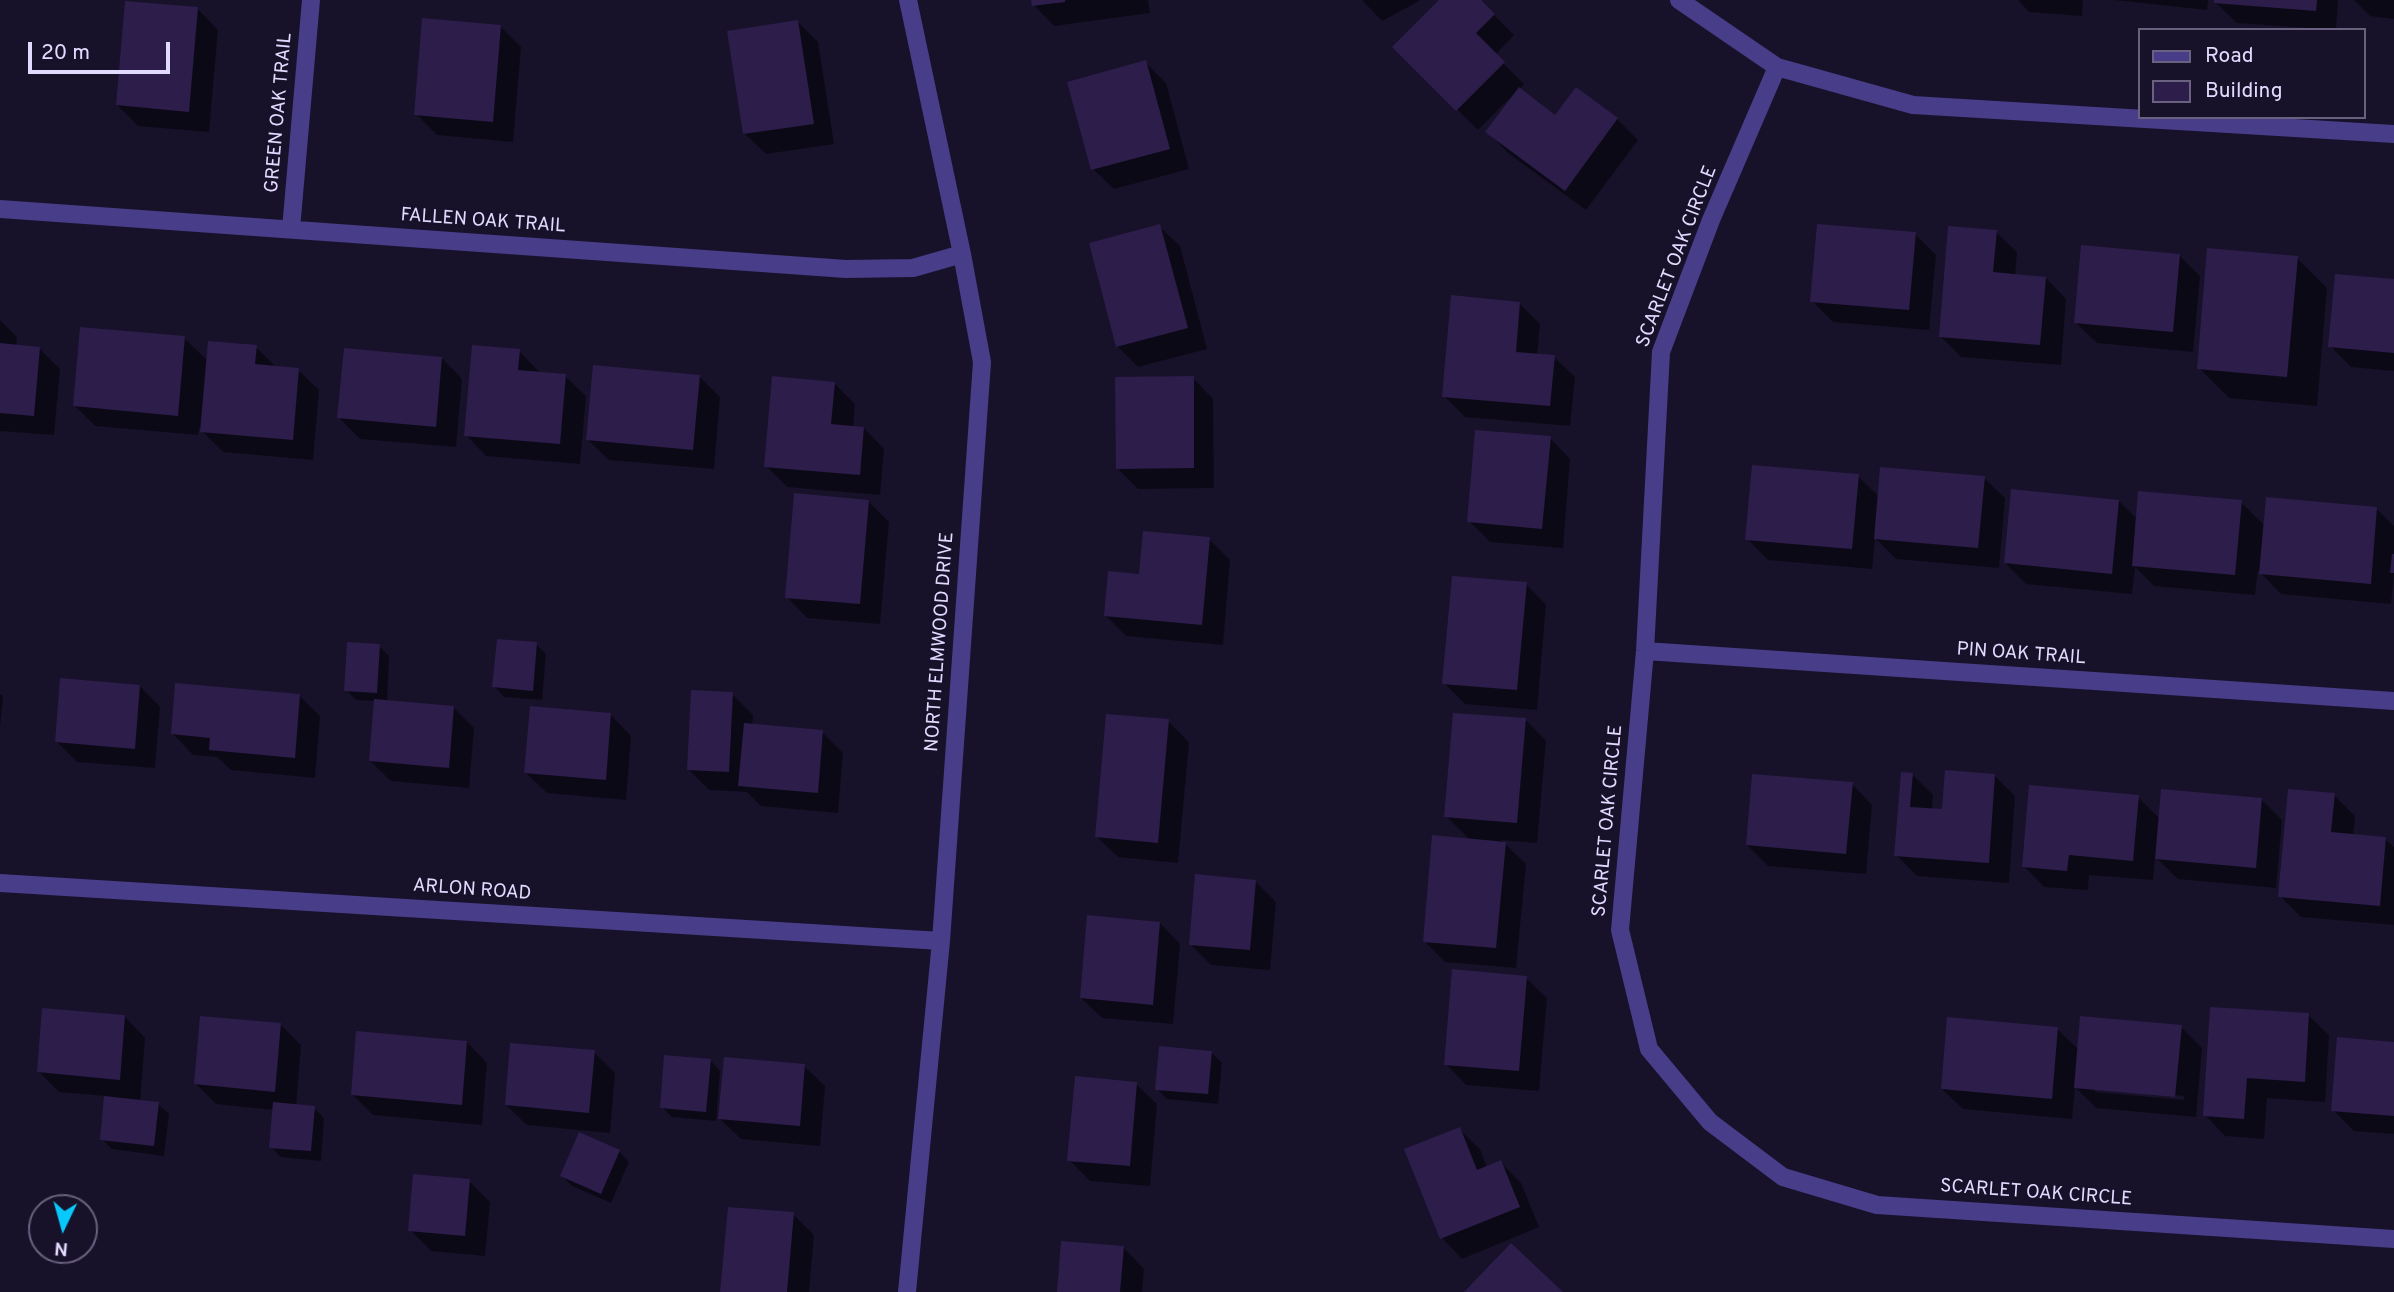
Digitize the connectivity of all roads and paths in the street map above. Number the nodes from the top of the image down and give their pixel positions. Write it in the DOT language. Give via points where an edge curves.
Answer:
graph roads {
  1 [pos="310,0"];
  2 [pos="908,0"];
  3 [pos="1679,0"];
  4 [pos="1777,67"];
  5 [pos="2138,119"];
  6 [pos="2145,119"];
  7 [pos="2394,134"];
  8 [pos="0,209"];
  9 [pos="291,229"];
  10 [pos="962,254"];
  11 [pos="1645,651"];
  12 [pos="2394,701"];
  13 [pos="0,883"];
  14 [pos="941,941"];
  15 [pos="2394,1239"];
  16 [pos="906,1292"];
  1 -- 9 [label="street, GREEN OAK TRAIL"];
  2 -- 10 [label="street, NORTH ELMWOOD DRIVE"];
  3 -- 4 [label="street"];
  4 -- 5 [label="street" via="1913,105"];
  4 -- 11 [label="street, SCARLET OAK CIRCLE" via="1661,352"];
  6 -- 7 [label="street"];
  8 -- 9 [label="street, FALLEN OAK TRAIL"];
  9 -- 10 [label="street, FALLEN OAK TRAIL" via="846,269 912,268"];
  10 -- 14 [label="street, NORTH ELMWOOD DRIVE" via="982,362"];
  11 -- 12 [label="street, PIN OAK TRAIL"];
  11 -- 15 [label="street, SCARLET OAK CIRCLE" via="1620,930 1649,1049 1710,1122 1783,1177 1877,1205"];
  13 -- 14 [label="street, ARLON ROAD"];
  14 -- 16 [label="street, NORTH ELMWOOD DRIVE"];
}
